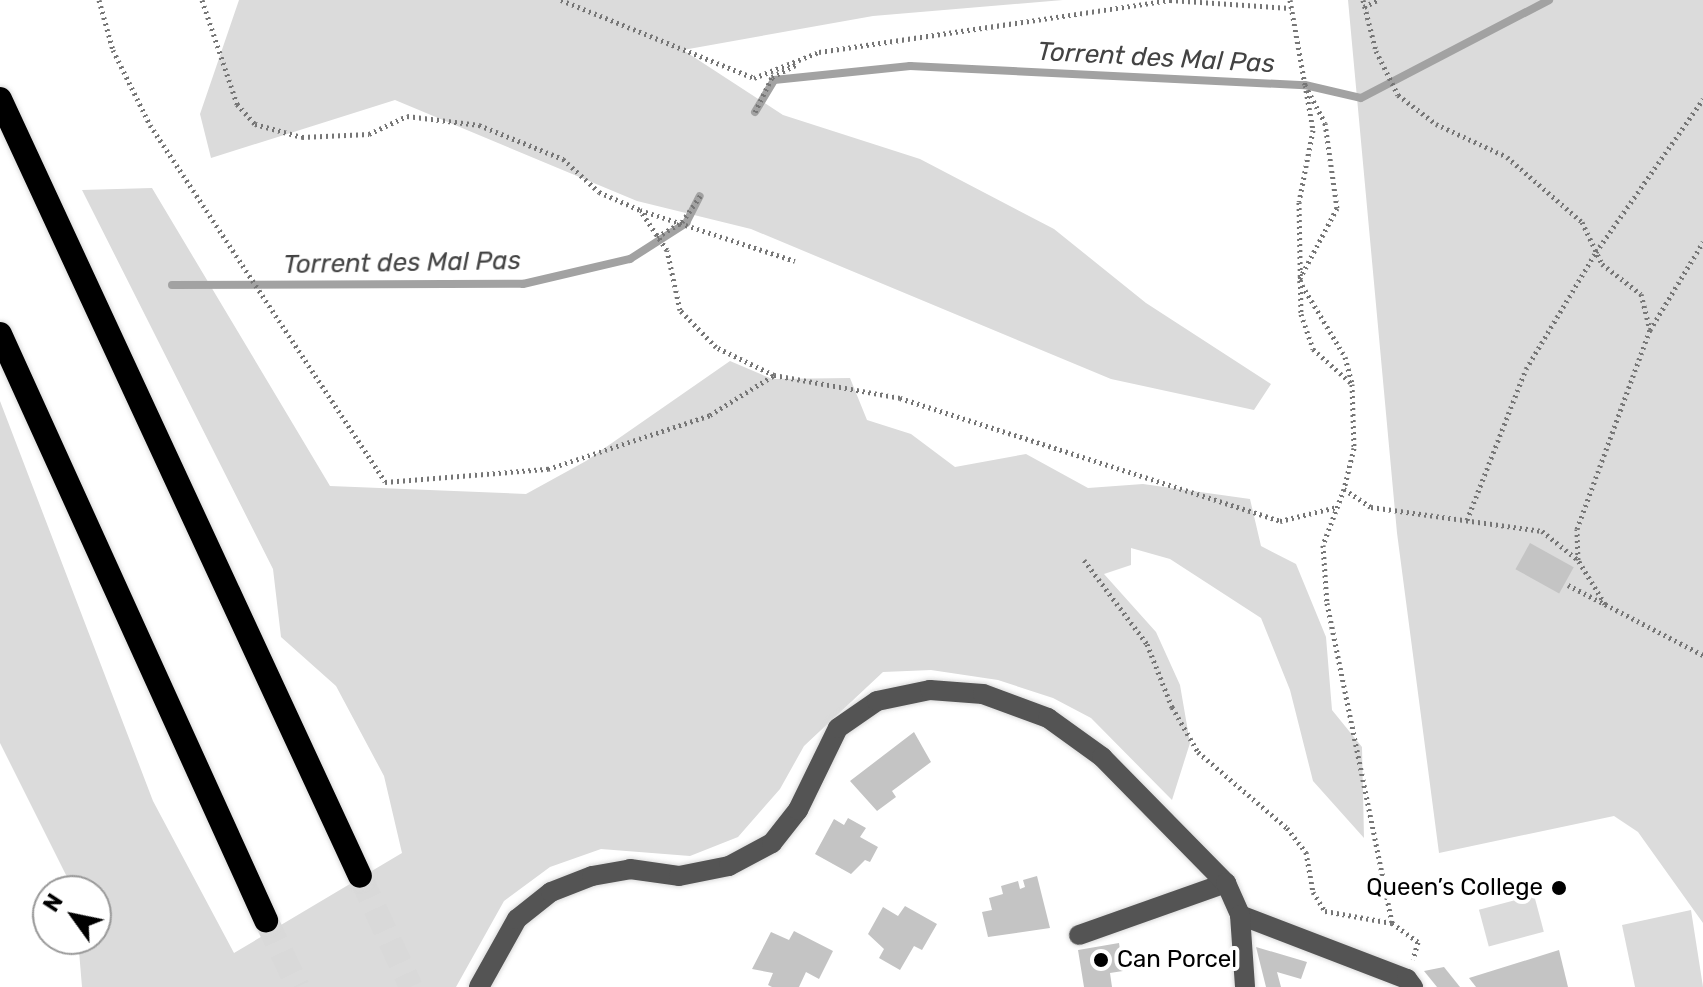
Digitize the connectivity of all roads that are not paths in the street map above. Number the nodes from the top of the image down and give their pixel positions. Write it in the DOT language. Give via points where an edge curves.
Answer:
graph roads {
  1 [pos="0,99"];
  2 [pos="0,334"];
  3 [pos="360,876"];
  4 [pos="1226,883"];
  5 [pos="1240,915"];
  6 [pos="266,920"];
  7 [pos="1079,935"];
  8 [pos="1410,983"];
  9 [pos="479,987"];
  10 [pos="1245,987"];
  1 -- 3 [label="highway"];
  2 -- 6 [label="highway"];
  4 -- 5 [label="street"];
  4 -- 7 [label="street"];
  4 -- 9 [label="street" via="1102,757 1048,718 983,694 930,690 877,701 838,728 798,810 772,843 729,866 679,876 630,869 551,892 517,919"];
  5 -- 8 [label="street"];
  5 -- 10 [label="street"];
}
